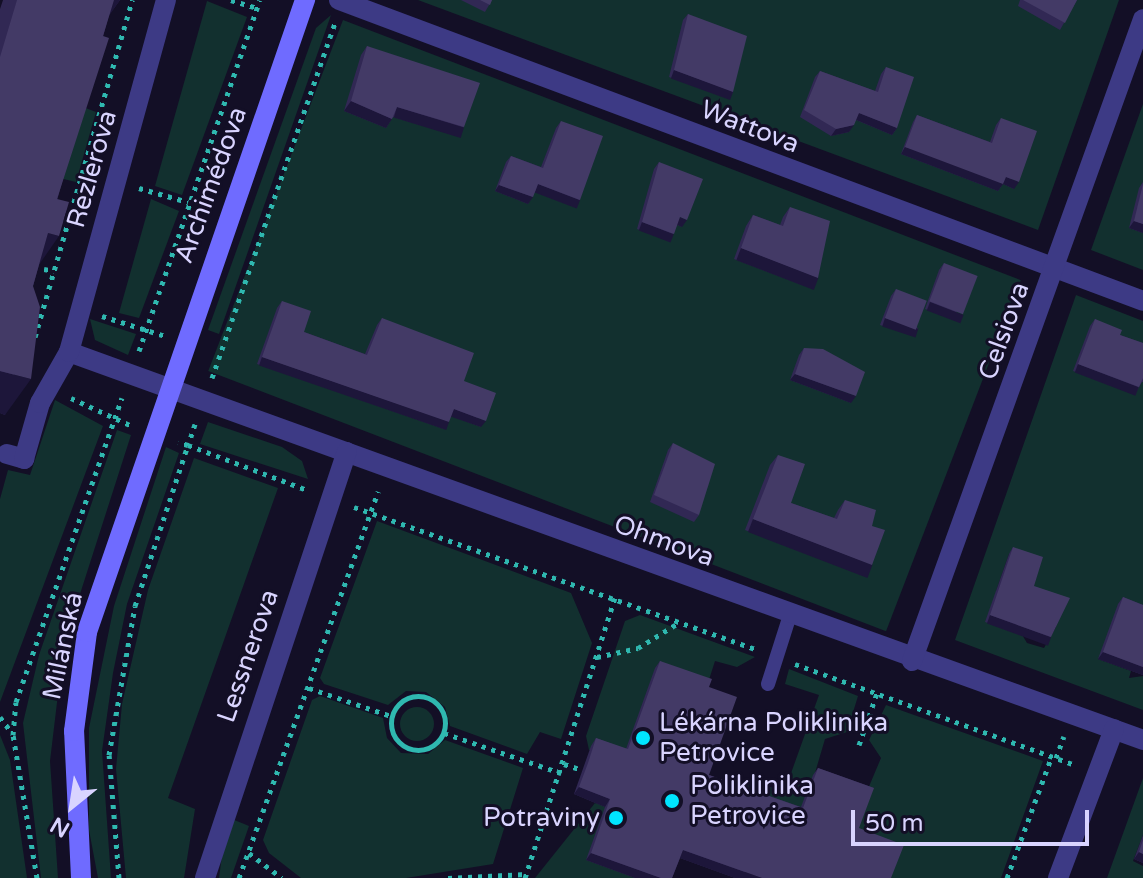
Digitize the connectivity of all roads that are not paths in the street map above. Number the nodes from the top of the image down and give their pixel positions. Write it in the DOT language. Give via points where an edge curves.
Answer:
graph roads {
  1 [pos="166,0"];
  2 [pos="305,0"];
  3 [pos="341,1"];
  4 [pos="1143,19"];
  5 [pos="1054,270"];
  6 [pos="1143,301"];
  7 [pos="69,352"];
  8 [pos="168,387"];
  9 [pos="347,452"];
  10 [pos="3,453"];
  11 [pos="790,615"];
  12 [pos="912,661"];
  13 [pos="768,684"];
  14 [pos="1114,729"];
  15 [pos="1143,740"];
  16 [pos="81,878"];
  17 [pos="205,878"];
  18 [pos="1058,878"];
  1 -- 7 [label="street, Rezlerova"];
  2 -- 8 [label="street, Archimédova"];
  3 -- 5 [label="street, Wattova"];
  4 -- 5 [label="street, Celsiova"];
  5 -- 6 [label="street, Wattova"];
  5 -- 12 [label="street, Celsiova"];
  7 -- 8 [label="street"];
  7 -- 10 [label="street, Rezlerova" via="40,403 24,459"];
  8 -- 9 [label="street, Ohmova"];
  8 -- 16 [label="street, Milánská" via="87,632 74,731"];
  9 -- 11 [label="street, Ohmova"];
  9 -- 17 [label="street, Lessnerova" via="219,820"];
  11 -- 12 [label="street, Ohmova"];
  11 -- 13 [label="lane"];
  12 -- 14 [label="street, Ohmova"];
  14 -- 15 [label="street, Ohmova"];
  14 -- 18 [label="street"];
}
